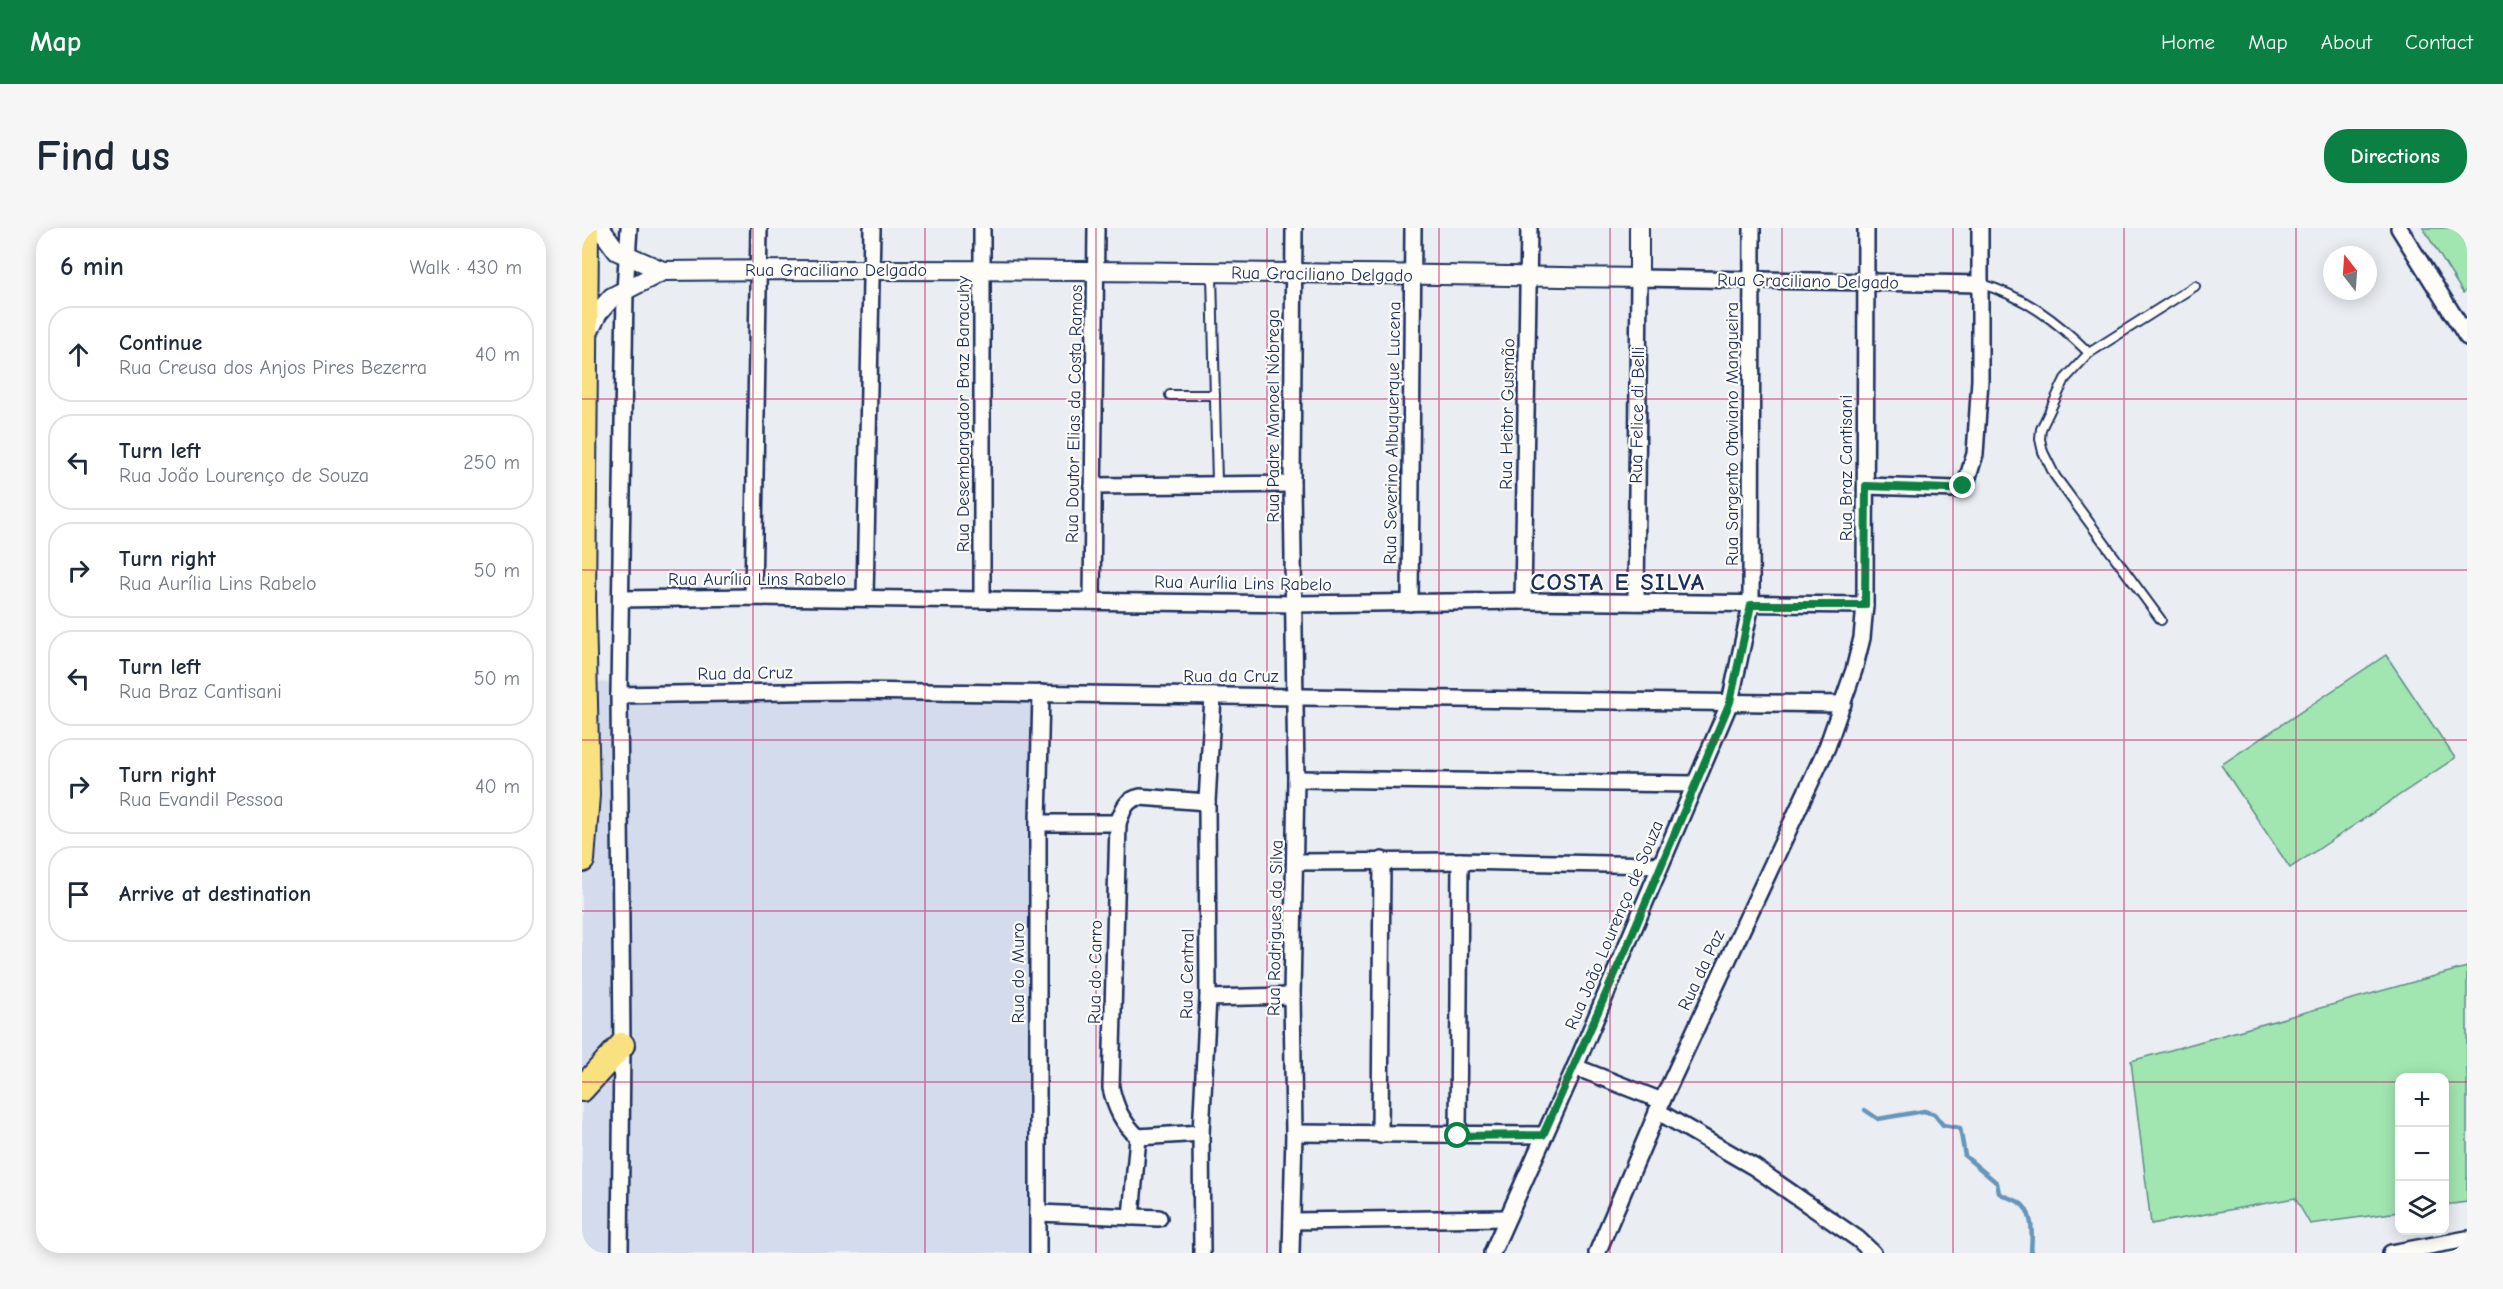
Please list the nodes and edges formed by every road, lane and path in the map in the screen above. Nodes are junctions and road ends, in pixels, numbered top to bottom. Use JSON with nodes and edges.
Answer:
{"nodes":[{"id":1,"x":586,"y":228,"type":"edge"},
{"id":2,"x":600,"y":228,"type":"edge"},
{"id":3,"x":629,"y":228,"type":"edge"},
{"id":4,"x":759,"y":228,"type":"edge"},
{"id":5,"x":872,"y":228,"type":"edge"},
{"id":6,"x":982,"y":228,"type":"edge"},
{"id":7,"x":1096,"y":228,"type":"edge"},
{"id":8,"x":1294,"y":228,"type":"edge"},
{"id":9,"x":1413,"y":228,"type":"edge"},
{"id":10,"x":1529,"y":228,"type":"edge"},
{"id":11,"x":1639,"y":228,"type":"edge"},
{"id":12,"x":1752,"y":228,"type":"edge"},
{"id":13,"x":1866,"y":228,"type":"edge"},
{"id":14,"x":1980,"y":228,"type":"edge"},
{"id":15,"x":2399,"y":228,"type":"edge"},
{"id":16,"x":627,"y":257,"type":"junction"},
{"id":17,"x":760,"y":270,"type":"junction"},
{"id":18,"x":982,"y":270,"type":"junction"},
{"id":19,"x":663,"y":271,"type":"junction"},
{"id":20,"x":872,"y":271,"type":"junction"},
{"id":21,"x":1095,"y":271,"type":"junction"},
{"id":22,"x":1293,"y":272,"type":"junction"},
{"id":23,"x":1212,"y":274,"type":"junction"},
{"id":24,"x":1413,"y":275,"type":"junction"},
{"id":25,"x":1529,"y":277,"type":"junction"},
{"id":26,"x":1639,"y":278,"type":"junction"},
{"id":27,"x":1752,"y":280,"type":"junction"},
{"id":28,"x":1866,"y":283,"type":"junction"},
{"id":29,"x":1981,"y":284,"type":"junction"},
{"id":30,"x":2195,"y":286,"type":"dead end"},
{"id":31,"x":625,"y":291,"type":"junction"},
{"id":32,"x":585,"y":338,"type":"junction"},
{"id":33,"x":2467,"y":338,"type":"edge"},
{"id":34,"x":2089,"y":353,"type":"junction"},
{"id":35,"x":1215,"y":394,"type":"junction"},
{"id":36,"x":1170,"y":395,"type":"dead end"},
{"id":37,"x":1216,"y":483,"type":"junction"},
{"id":38,"x":1292,"y":484,"type":"junction"},
{"id":39,"x":1093,"y":486,"type":"junction"},
{"id":40,"x":1866,"y":486,"type":"junction"},
{"id":41,"x":753,"y":597,"type":"junction"},
{"id":42,"x":866,"y":598,"type":"junction"},
{"id":43,"x":621,"y":599,"type":"junction"},
{"id":44,"x":982,"y":599,"type":"junction"},
{"id":45,"x":1092,"y":600,"type":"junction"},
{"id":46,"x":1522,"y":601,"type":"junction"},
{"id":47,"x":1636,"y":602,"type":"junction"},
{"id":48,"x":1410,"y":603,"type":"junction"},
{"id":49,"x":1294,"y":604,"type":"junction"},
{"id":50,"x":1751,"y":605,"type":"junction"},
{"id":51,"x":1865,"y":605,"type":"junction"},
{"id":52,"x":2161,"y":620,"type":"dead end"},
{"id":53,"x":1041,"y":693,"type":"junction"},
{"id":54,"x":620,"y":695,"type":"junction"},
{"id":55,"x":1213,"y":696,"type":"junction"},
{"id":56,"x":1295,"y":696,"type":"junction"},
{"id":57,"x":1730,"y":702,"type":"junction"},
{"id":58,"x":1843,"y":704,"type":"junction"},
{"id":59,"x":1296,"y":779,"type":"junction"},
{"id":60,"x":1694,"y":784,"type":"junction"},
{"id":61,"x":584,"y":799,"type":"edge"},
{"id":62,"x":1207,"y":802,"type":"junction"},
{"id":63,"x":1038,"y":823,"type":"junction"},
{"id":64,"x":1118,"y":823,"type":"junction"},
{"id":65,"x":582,"y":860,"type":"edge"},
{"id":66,"x":1382,"y":860,"type":"junction"},
{"id":67,"x":1460,"y":861,"type":"junction"},
{"id":68,"x":1296,"y":862,"type":"junction"},
{"id":69,"x":1660,"y":865,"type":"junction"},
{"id":70,"x":1292,"y":996,"type":"junction"},
{"id":71,"x":1208,"y":998,"type":"junction"},
{"id":72,"x":622,"y":1045,"type":"junction"},
{"id":73,"x":1575,"y":1067,"type":"junction"},
{"id":74,"x":582,"y":1089,"type":"edge"},
{"id":75,"x":1660,"y":1106,"type":"junction"},
{"id":76,"x":1201,"y":1133,"type":"junction"},
{"id":77,"x":1294,"y":1133,"type":"junction"},
{"id":78,"x":1380,"y":1135,"type":"junction"},
{"id":79,"x":1543,"y":1135,"type":"junction"},
{"id":80,"x":1458,"y":1136,"type":"junction"},
{"id":81,"x":1138,"y":1137,"type":"junction"},
{"id":82,"x":1038,"y":1214,"type":"junction"},
{"id":83,"x":1131,"y":1217,"type":"junction"},
{"id":84,"x":1159,"y":1218,"type":"dead end"},
{"id":85,"x":1506,"y":1218,"type":"junction"},
{"id":86,"x":1292,"y":1221,"type":"junction"},
{"id":87,"x":2467,"y":1239,"type":"edge"},
{"id":88,"x":1855,"y":1246,"type":"edge"},
{"id":89,"x":620,"y":1253,"type":"edge"},
{"id":90,"x":1038,"y":1253,"type":"edge"},
{"id":91,"x":1202,"y":1253,"type":"edge"},
{"id":92,"x":1291,"y":1253,"type":"edge"},
{"id":93,"x":1492,"y":1253,"type":"edge"},
{"id":94,"x":1597,"y":1253,"type":"edge"},
{"id":95,"x":1873,"y":1253,"type":"edge"},
{"id":96,"x":2391,"y":1253,"type":"edge"}],
"edges":[{"from":1,"to":32,"type":"highway"},
{"from":2,"to":16,"type":"street","name":"Rua Graciliano Delgado"},
{"from":3,"to":16,"type":"street"},
{"from":4,"to":17,"type":"street"},
{"from":5,"to":20,"type":"street"},
{"from":6,"to":18,"type":"street","name":"Rua Desembargador Braz Baracuhy"},
{"from":7,"to":21,"type":"street","name":"Rua Doutor Elias da Costa Ramos"},
{"from":8,"to":22,"type":"street","name":"Rua Padre Manoel Nóbrega"},
{"from":9,"to":24,"type":"street","name":"Rua Severino Albuquerque Lucena"},
{"from":10,"to":25,"type":"street","name":"Rua Heitor Gusmão"},
{"from":11,"to":26,"type":"street","name":"Rua Felice di Belli"},
{"from":12,"to":27,"type":"street","name":"Rua Sargento Otaviano Mangueira"},
{"from":13,"to":28,"type":"street","name":"Rua Braz Cantisani"},
{"from":14,"to":29,"type":"street"},
{"from":15,"to":33,"type":"street"},
{"from":16,"to":19,"type":"street","name":"Rua Graciliano Delgado"},
{"from":16,"to":31,"type":"street"},
{"from":17,"to":19,"type":"street","name":"Rua Graciliano Delgado"},
{"from":17,"to":20,"type":"street","name":"Rua Graciliano Delgado"},
{"from":17,"to":41,"type":"street"},
{"from":18,"to":20,"type":"street","name":"Rua Graciliano Delgado"},
{"from":18,"to":21,"type":"street","name":"Rua Graciliano Delgado"},
{"from":18,"to":44,"type":"street","name":"Rua Desembargador Braz Baracuhy"},
{"from":19,"to":31,"type":"street","name":"Rua Graciliano Delgado"},
{"from":20,"to":42,"type":"street"},
{"from":21,"to":23,"type":"street","name":"Rua Graciliano Delgado"},
{"from":21,"to":39,"type":"street","name":"Rua Doutor Elias da Costa Ramos"},
{"from":22,"to":23,"type":"street","name":"Rua Graciliano Delgado"},
{"from":22,"to":24,"type":"street","name":"Rua Graciliano Delgado"},
{"from":22,"to":38,"type":"street","name":"Rua Padre Manoel Nóbrega"},
{"from":23,"to":35,"type":"lane"},
{"from":24,"to":25,"type":"street","name":"Rua Graciliano Delgado"},
{"from":24,"to":48,"type":"street","name":"Rua Severino Albuquerque Lucena"},
{"from":25,"to":26,"type":"street","name":"Rua Graciliano Delgado"},
{"from":25,"to":46,"type":"street","name":"Rua Heitor Gusmão"},
{"from":26,"to":27,"type":"street","name":"Rua Graciliano Delgado"},
{"from":26,"to":47,"type":"street","name":"Rua Felice di Belli"},
{"from":27,"to":28,"type":"street","name":"Rua Graciliano Delgado"},
{"from":27,"to":50,"type":"street","name":"Rua Sargento Otaviano Mangueira"},
{"from":28,"to":29,"type":"street","name":"Rua Graciliano Delgado"},
{"from":28,"to":40,"type":"street","name":"Rua Braz Cantisani"},
{"from":29,"to":34,"type":"lane"},
{"from":29,"to":40,"type":"street"},
{"from":30,"to":34,"type":"lane"},
{"from":31,"to":32,"type":"street","name":"Rua Graciliano Delgado"},
{"from":31,"to":43,"type":"street"},
{"from":32,"to":61,"type":"highway"},
{"from":34,"to":52,"type":"lane"},
{"from":35,"to":36,"type":"lane"},
{"from":35,"to":37,"type":"lane"},
{"from":37,"to":38,"type":"street"},
{"from":37,"to":39,"type":"street"},
{"from":38,"to":49,"type":"street","name":"Rua Padre Manoel Nóbrega"},
{"from":39,"to":45,"type":"street","name":"Rua Doutor Elias da Costa Ramos"},
{"from":40,"to":51,"type":"street","name":"Rua Braz Cantisani"},
{"from":41,"to":42,"type":"street","name":"Rua Aurília Lins Rabelo"},
{"from":41,"to":43,"type":"street","name":"Rua Aurília Lins Rabelo"},
{"from":42,"to":44,"type":"street","name":"Rua Aurília Lins Rabelo"},
{"from":43,"to":54,"type":"street"},
{"from":44,"to":45,"type":"street","name":"Rua Aurília Lins Rabelo"},
{"from":45,"to":49,"type":"street","name":"Rua Aurília Lins Rabelo"},
{"from":46,"to":47,"type":"street","name":"Rua Aurília Lins Rabelo"},
{"from":46,"to":48,"type":"street","name":"Rua Aurília Lins Rabelo"},
{"from":47,"to":50,"type":"street","name":"Rua Aurília Lins Rabelo"},
{"from":48,"to":49,"type":"street","name":"Rua Aurília Lins Rabelo"},
{"from":49,"to":56,"type":"street","name":"Rua Rodrigues da Silva"},
{"from":50,"to":51,"type":"street","name":"Rua Aurília Lins Rabelo"},
{"from":50,"to":57,"type":"street","name":"Rua João Lourenço de Souza"},
{"from":51,"to":58,"type":"street","name":"Rua Braz Cantisani"},
{"from":53,"to":54,"type":"street","name":"Rua da Cruz"},
{"from":53,"to":55,"type":"street","name":"Rua da Cruz"},
{"from":53,"to":63,"type":"street","name":"Rua do Muro"},
{"from":54,"to":72,"type":"street"},
{"from":55,"to":56,"type":"street","name":"Rua da Cruz"},
{"from":55,"to":62,"type":"street","name":"Rua Central"},
{"from":56,"to":57,"type":"street","name":"Rua da Cruz"},
{"from":56,"to":59,"type":"street","name":"Rua Rodrigues da Silva"},
{"from":57,"to":58,"type":"street","name":"Rua da Cruz"},
{"from":57,"to":60,"type":"street","name":"Rua João Lourenço de Souza"},
{"from":58,"to":75,"type":"street","name":"Rua da Paz"},
{"from":59,"to":60,"type":"street"},
{"from":59,"to":68,"type":"street","name":"Rua Rodrigues da Silva"},
{"from":60,"to":69,"type":"street","name":"Rua João Lourenço de Souza"},
{"from":61,"to":65,"type":"highway"},
{"from":62,"to":64,"type":"street"},
{"from":62,"to":71,"type":"street","name":"Rua Central"},
{"from":63,"to":64,"type":"street"},
{"from":63,"to":82,"type":"street","name":"Rua do Muro"},
{"from":64,"to":81,"type":"street","name":"Rua do Carro"},
{"from":66,"to":67,"type":"street"},
{"from":66,"to":68,"type":"street"},
{"from":66,"to":78,"type":"street"},
{"from":67,"to":69,"type":"street"},
{"from":67,"to":80,"type":"street"},
{"from":68,"to":70,"type":"street","name":"Rua Rodrigues da Silva"},
{"from":69,"to":73,"type":"street","name":"Rua João Lourenço de Souza"},
{"from":70,"to":71,"type":"street"},
{"from":70,"to":77,"type":"street","name":"Rua Rodrigues da Silva"},
{"from":71,"to":76,"type":"street","name":"Rua Central"},
{"from":72,"to":74,"type":"highway"},
{"from":72,"to":89,"type":"street"},
{"from":73,"to":75,"type":"street"},
{"from":73,"to":79,"type":"street","name":"Rua João Lourenço de Souza"},
{"from":75,"to":88,"type":"street"},
{"from":75,"to":94,"type":"street","name":"Rua da Paz"},
{"from":76,"to":81,"type":"street"},
{"from":76,"to":91,"type":"street","name":"Rua Central"},
{"from":77,"to":78,"type":"street"},
{"from":77,"to":86,"type":"street","name":"Rua Rodrigues da Silva"},
{"from":78,"to":80,"type":"street"},
{"from":79,"to":80,"type":"street"},
{"from":79,"to":85,"type":"street","name":"Rua João Lourenço de Souza"},
{"from":81,"to":83,"type":"street"},
{"from":82,"to":83,"type":"street"},
{"from":82,"to":90,"type":"street","name":"Rua do Muro"},
{"from":83,"to":84,"type":"street"},
{"from":85,"to":86,"type":"street"},
{"from":85,"to":93,"type":"street","name":"Rua João Lourenço de Souza"},
{"from":86,"to":92,"type":"street","name":"Rua Rodrigues da Silva"},
{"from":87,"to":96,"type":"street"},
{"from":88,"to":95,"type":"street"}]}
